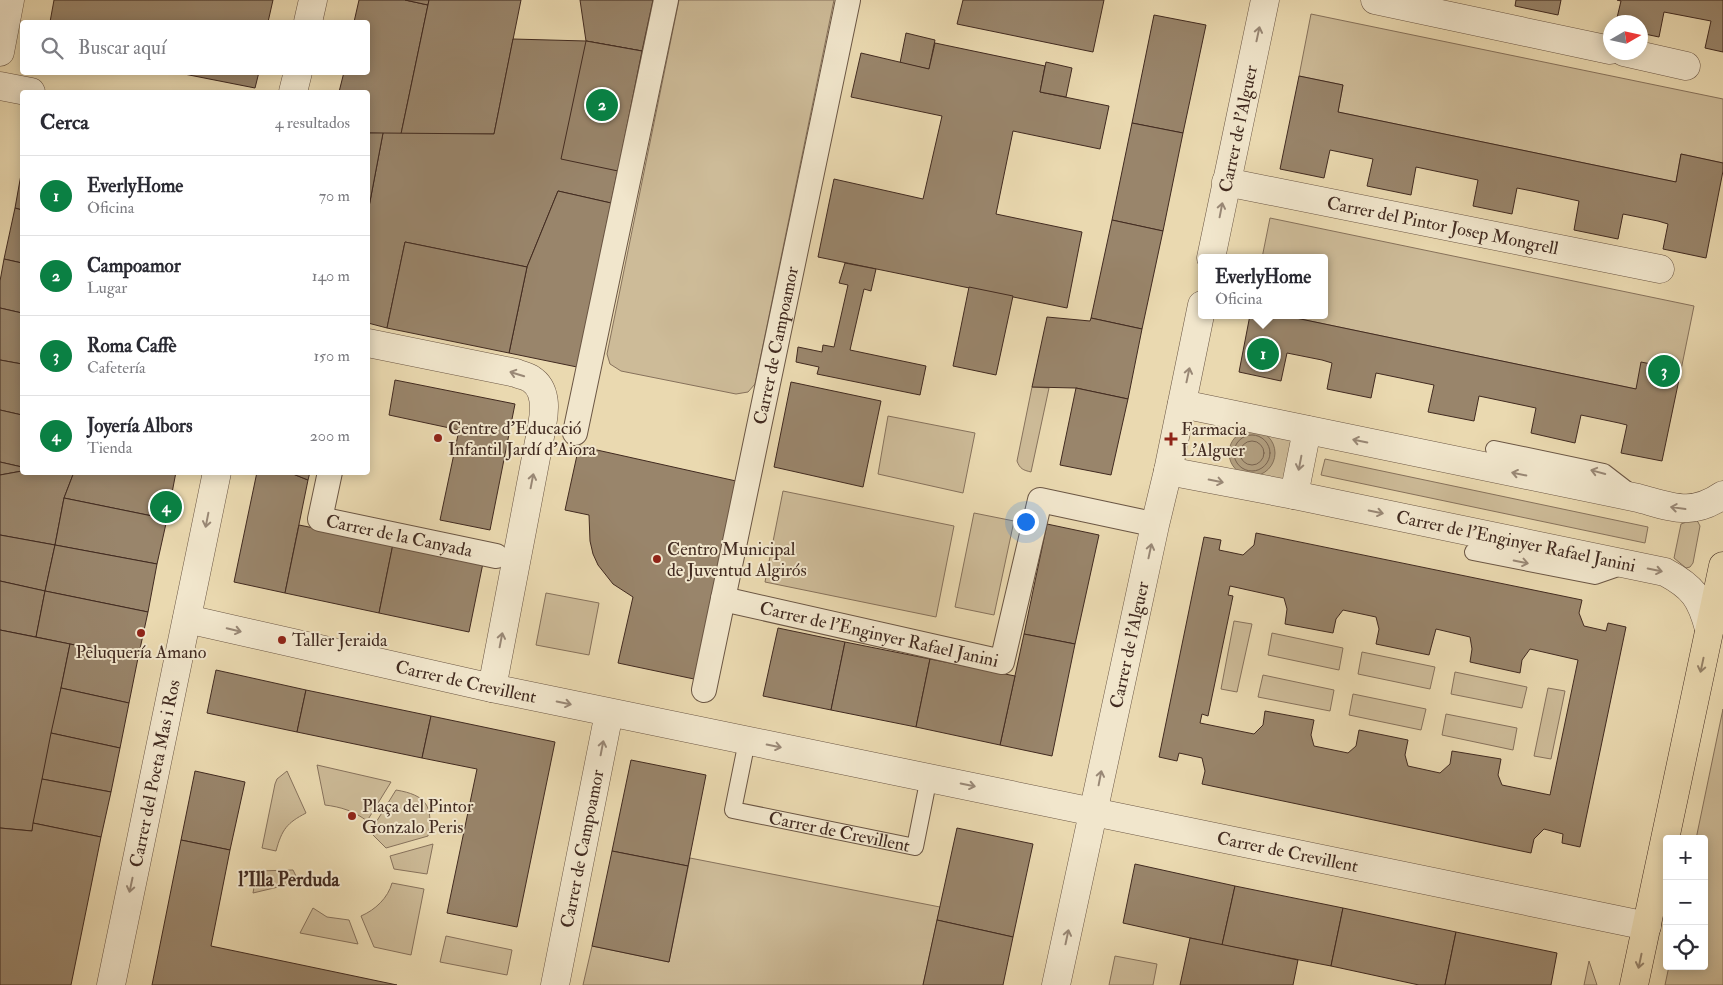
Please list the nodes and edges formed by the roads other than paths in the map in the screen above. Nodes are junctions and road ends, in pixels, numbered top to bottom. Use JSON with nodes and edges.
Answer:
{"nodes":[{"id":1,"x":10,"y":0,"type":"edge"},
{"id":2,"x":313,"y":0,"type":"edge"},
{"id":3,"x":666,"y":0,"type":"edge"},
{"id":4,"x":848,"y":0,"type":"edge"},
{"id":5,"x":1265,"y":0,"type":"edge"},
{"id":6,"x":1375,"y":0,"type":"edge"},
{"id":7,"x":308,"y":20,"type":"edge"},
{"id":8,"x":1603,"y":49,"type":"edge"},
{"id":9,"x":0,"y":52,"type":"edge"},
{"id":10,"x":1648,"y":57,"type":"edge"},
{"id":11,"x":1686,"y":66,"type":"dead end"},
{"id":12,"x":297,"y":75,"type":"edge"},
{"id":13,"x":0,"y":86,"type":"edge"},
{"id":14,"x":21,"y":90,"type":"edge"},
{"id":15,"x":294,"y":90,"type":"edge"},
{"id":16,"x":1226,"y":182,"type":"junction"},
{"id":17,"x":1212,"y":254,"type":"edge"},
{"id":18,"x":1660,"y":269,"type":"dead end"},
{"id":19,"x":1199,"y":319,"type":"edge"},
{"id":20,"x":370,"y":343,"type":"edge"},
{"id":21,"x":1182,"y":404,"type":"junction"},
{"id":22,"x":1307,"y":430,"type":"junction"},
{"id":23,"x":575,"y":433,"type":"dead end"},
{"id":24,"x":1494,"y":449,"type":"dead end"},
{"id":25,"x":1168,"y":471,"type":"junction"},
{"id":26,"x":216,"y":475,"type":"edge"},
{"id":27,"x":329,"y":475,"type":"edge"},
{"id":28,"x":1294,"y":495,"type":"junction"},
{"id":29,"x":1723,"y":495,"type":"edge"},
{"id":30,"x":1638,"y":498,"type":"junction"},
{"id":31,"x":1143,"y":522,"type":"dead end"},
{"id":32,"x":1473,"y":552,"type":"dead end"},
{"id":33,"x":496,"y":556,"type":"dead end"},
{"id":34,"x":1627,"y":565,"type":"junction"},
{"id":35,"x":1723,"y":566,"type":"edge"},
{"id":36,"x":723,"y":599,"type":"junction"},
{"id":37,"x":187,"y":620,"type":"junction"},
{"id":38,"x":1709,"y":629,"type":"junction"},
{"id":39,"x":492,"y":688,"type":"junction"},
{"id":40,"x":704,"y":690,"type":"dead end"},
{"id":41,"x":610,"y":712,"type":"junction"},
{"id":42,"x":747,"y":741,"type":"junction"},
{"id":43,"x":929,"y":778,"type":"junction"},
{"id":44,"x":1094,"y":812,"type":"junction"},
{"id":45,"x":1647,"y":926,"type":"junction"},
{"id":46,"x":111,"y":985,"type":"edge"},
{"id":47,"x":555,"y":985,"type":"edge"},
{"id":48,"x":1056,"y":985,"type":"edge"},
{"id":49,"x":1634,"y":985,"type":"edge"}],
"edges":[{"from":1,"to":9,"type":"street"},
{"from":2,"to":7,"type":"street"},
{"from":3,"to":23,"type":"street"},
{"from":4,"to":36,"type":"street","name":"Carrer de Campoamor"},
{"from":16,"to":5,"type":"street","name":"Carrer de l'Alguer","one_way":true},
{"from":6,"to":8,"type":"street"},
{"from":10,"to":11,"type":"street"},
{"from":12,"to":15,"type":"street"},
{"from":13,"to":14,"type":"street"},
{"from":17,"to":16,"type":"street","name":"Carrer de l'Alguer","one_way":true},
{"from":16,"to":18,"type":"street","name":"Carrer del Pintor Josep Mongrell"},
{"from":21,"to":19,"type":"street","name":"Carrer de l'Alguer","one_way":true},
{"from":39,"to":20,"type":"street","one_way":true},
{"from":21,"to":22,"type":"street"},
{"from":21,"to":25,"type":"street","name":"Carrer de l'Alguer"},
{"from":22,"to":28,"type":"street","one_way":true},
{"from":30,"to":22,"type":"street","one_way":true},
{"from":30,"to":24,"type":"lane","one_way":true},
{"from":25,"to":28,"type":"street","name":"Carrer de l'Enginyer Rafael Janini","one_way":true},
{"from":44,"to":25,"type":"street","name":"Carrer de l'Alguer","one_way":true},
{"from":26,"to":37,"type":"street","name":"Carrer del Poeta Mas i Ros","one_way":true},
{"from":27,"to":33,"type":"street","name":"Carrer de la Canyada"},
{"from":28,"to":34,"type":"street","name":"Carrer de l'Enginyer Rafael Janini","one_way":true},
{"from":29,"to":30,"type":"street","one_way":true},
{"from":31,"to":36,"type":"street","name":"Carrer de l'Enginyer Rafael Janini"},
{"from":32,"to":34,"type":"lane","one_way":true},
{"from":34,"to":38,"type":"street","name":"Carrer de l'Enginyer Rafael Janini","one_way":true},
{"from":35,"to":38,"type":"main road"},
{"from":36,"to":40,"type":"street","name":"Carrer de Campoamor"},
{"from":37,"to":39,"type":"street","name":"Carrer de Crevillent","one_way":true},
{"from":37,"to":46,"type":"street","name":"Carrer del Poeta Mas i Ros","one_way":true},
{"from":38,"to":45,"type":"main road","one_way":true},
{"from":39,"to":41,"type":"street","name":"Carrer de Crevillent","one_way":true},
{"from":41,"to":42,"type":"street","name":"Carrer de Crevillent"},
{"from":47,"to":41,"type":"street","name":"Carrer de Campoamor","one_way":true},
{"from":42,"to":43,"type":"street","name":"Carrer de Crevillent","one_way":true},
{"from":42,"to":43,"type":"lane","name":"Carrer de Crevillent"},
{"from":43,"to":44,"type":"street","name":"Carrer de Crevillent","one_way":true},
{"from":44,"to":45,"type":"street","name":"Carrer de Crevillent"},
{"from":48,"to":44,"type":"street","name":"Carrer de l'Alguer","one_way":true},
{"from":45,"to":49,"type":"main road","one_way":true}]}
